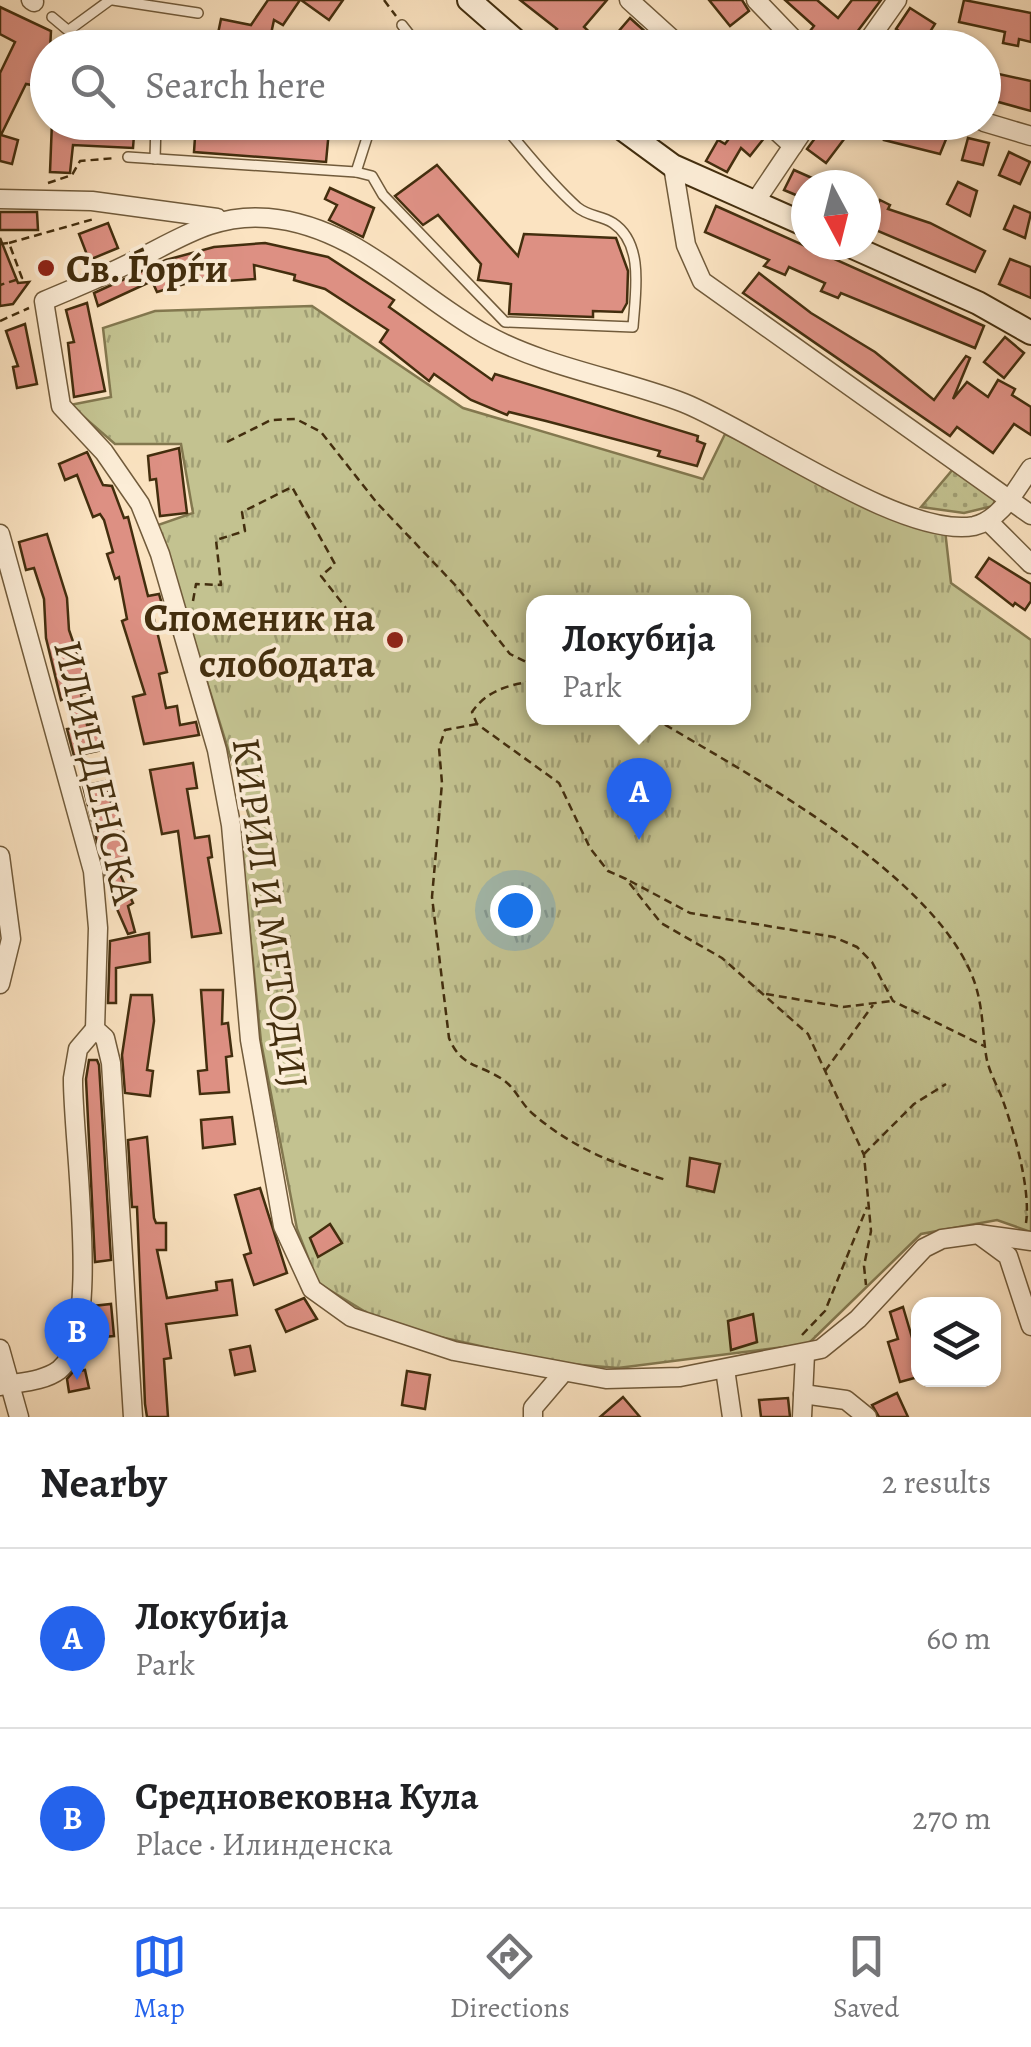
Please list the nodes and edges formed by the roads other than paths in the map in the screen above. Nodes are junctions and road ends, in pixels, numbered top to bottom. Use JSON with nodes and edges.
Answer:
{"nodes":[{"id":1,"x":112,"y":0,"type":"edge"},
{"id":2,"x":469,"y":0,"type":"edge"},
{"id":3,"x":629,"y":0,"type":"edge"},
{"id":4,"x":756,"y":0,"type":"edge"},
{"id":5,"x":897,"y":0,"type":"edge"},
{"id":6,"x":198,"y":13,"type":"dead end"},
{"id":7,"x":52,"y":16,"type":"dead end"},
{"id":8,"x":402,"y":25,"type":"road end"},
{"id":9,"x":69,"y":30,"type":"joint"},
{"id":10,"x":406,"y":30,"type":"edge"},
{"id":11,"x":503,"y":30,"type":"edge"},
{"id":12,"x":662,"y":30,"type":"edge"},
{"id":13,"x":785,"y":30,"type":"edge"},
{"id":14,"x":876,"y":30,"type":"edge"},
{"id":15,"x":1001,"y":127,"type":"edge"},
{"id":16,"x":1031,"y":136,"type":"edge"},
{"id":17,"x":156,"y":140,"type":"edge"},
{"id":18,"x":366,"y":140,"type":"edge"},
{"id":19,"x":518,"y":140,"type":"edge"},
{"id":20,"x":638,"y":140,"type":"edge"},
{"id":21,"x":786,"y":140,"type":"edge"},
{"id":22,"x":796,"y":140,"type":"edge"},
{"id":23,"x":792,"y":146,"type":"junction"},
{"id":24,"x":128,"y":157,"type":"road end"},
{"id":25,"x":155,"y":159,"type":"junction"},
{"id":26,"x":673,"y":166,"type":"junction"},
{"id":27,"x":356,"y":172,"type":"junction"},
{"id":28,"x":0,"y":199,"type":"edge"},
{"id":29,"x":755,"y":202,"type":"junction"},
{"id":30,"x":223,"y":218,"type":"junction"},
{"id":31,"x":791,"y":219,"type":"edge"},
{"id":32,"x":881,"y":260,"type":"edge"},
{"id":33,"x":1031,"y":333,"type":"edge"},
{"id":34,"x":1031,"y":468,"type":"edge"},
{"id":35,"x":1010,"y":498,"type":"junction"},
{"id":36,"x":1031,"y":515,"type":"edge"},
{"id":37,"x":988,"y":521,"type":"junction"},
{"id":38,"x":0,"y":534,"type":"edge"},
{"id":39,"x":1031,"y":564,"type":"edge"},
{"id":40,"x":0,"y":856,"type":"edge"},
{"id":41,"x":0,"y":984,"type":"edge"},
{"id":42,"x":95,"y":1030,"type":"junction"},
{"id":43,"x":978,"y":1234,"type":"junction"},
{"id":44,"x":1024,"y":1239,"type":"edge"},
{"id":45,"x":1031,"y":1326,"type":"edge"},
{"id":46,"x":0,"y":1349,"type":"edge"},
{"id":47,"x":802,"y":1355,"type":"junction"},
{"id":48,"x":724,"y":1369,"type":"junction"},
{"id":49,"x":562,"y":1374,"type":"junction"},
{"id":50,"x":6,"y":1385,"type":"edge"},
{"id":51,"x":804,"y":1394,"type":"junction"},
{"id":52,"x":529,"y":1414,"type":"edge"},
{"id":53,"x":19,"y":1417,"type":"edge"},
{"id":54,"x":132,"y":1417,"type":"edge"},
{"id":55,"x":732,"y":1417,"type":"edge"},
{"id":56,"x":802,"y":1417,"type":"edge"},
{"id":57,"x":866,"y":1417,"type":"edge"}],
"edges":[{"from":1,"to":6,"type":"lane"},
{"from":1,"to":9,"type":"lane"},
{"from":2,"to":11,"type":"main road"},
{"from":3,"to":12,"type":"street"},
{"from":4,"to":13,"type":"street"},
{"from":5,"to":14,"type":"street"},
{"from":7,"to":9,"type":"lane"},
{"from":8,"to":10,"type":"lane"},
{"from":15,"to":16,"type":"street"},
{"from":17,"to":25,"type":"lane"},
{"from":18,"to":27,"type":"lane"},
{"from":19,"to":27,"type":"lane"},
{"from":20,"to":26,"type":"main road"},
{"from":21,"to":23,"type":"street"},
{"from":22,"to":23,"type":"street"},
{"from":23,"to":29,"type":"street"},
{"from":24,"to":25,"type":"lane"},
{"from":25,"to":27,"type":"lane"},
{"from":26,"to":29,"type":"main road"},
{"from":26,"to":35,"type":"street"},
{"from":28,"to":30,"type":"street"},
{"from":29,"to":31,"type":"main road"},
{"from":30,"to":37,"type":"street"},
{"from":30,"to":49,"type":"street","name":"КИРИЛ И МЕТОДИЈ"},
{"from":32,"to":33,"type":"main road"},
{"from":34,"to":35,"type":"street"},
{"from":35,"to":36,"type":"street"},
{"from":35,"to":37,"type":"street"},
{"from":37,"to":39,"type":"street"},
{"from":38,"to":42,"type":"street","name":"ИЛИНДЕНСКА"},
{"from":40,"to":41,"type":"street"},
{"from":42,"to":50,"type":"street","name":"ИЛИНДЕНСКА"},
{"from":42,"to":54,"type":"street","name":"ИЛИНДЕНСКА"},
{"from":43,"to":44,"type":"street","name":"КИРИЛ И МЕТОДИЈ"},
{"from":43,"to":45,"type":"street"},
{"from":43,"to":47,"type":"street","name":"КИРИЛ И МЕТОДИЈ"},
{"from":46,"to":50,"type":"street"},
{"from":47,"to":48,"type":"street","name":"КИРИЛ И МЕТОДИЈ"},
{"from":47,"to":51,"type":"street"},
{"from":48,"to":49,"type":"street","name":"КИРИЛ И МЕТОДИЈ"},
{"from":48,"to":55,"type":"street"},
{"from":49,"to":52,"type":"street"},
{"from":50,"to":53,"type":"street"},
{"from":51,"to":56,"type":"street"},
{"from":51,"to":57,"type":"street"}]}
